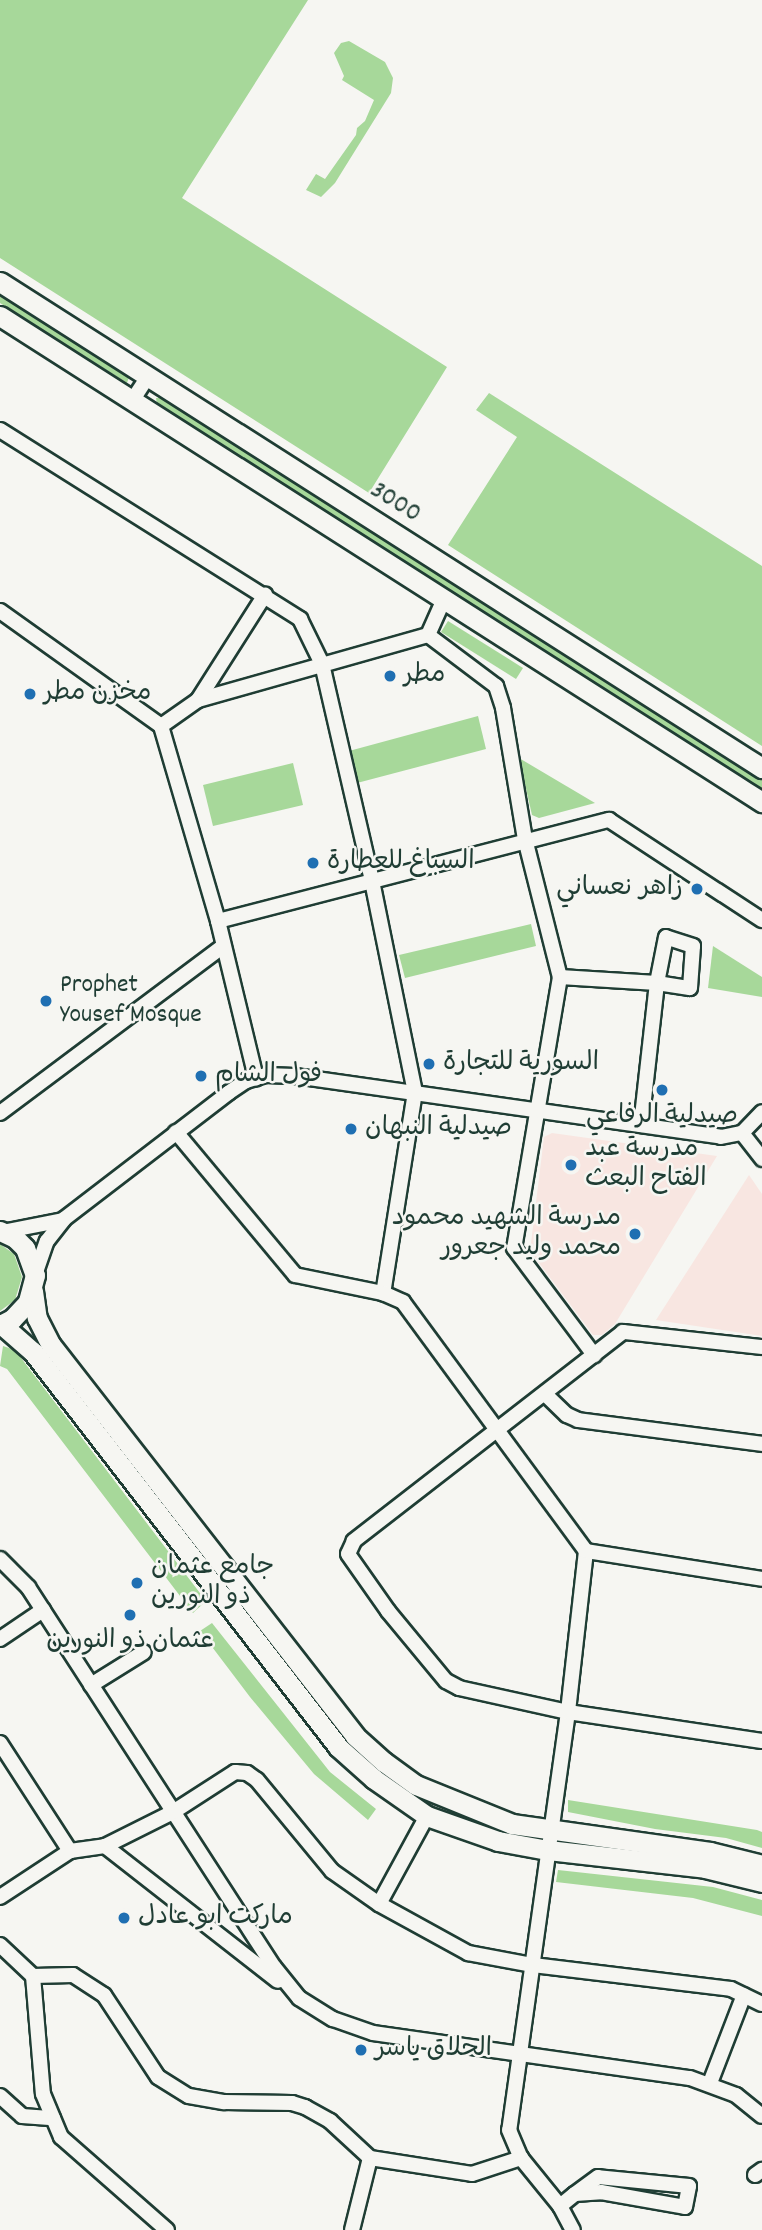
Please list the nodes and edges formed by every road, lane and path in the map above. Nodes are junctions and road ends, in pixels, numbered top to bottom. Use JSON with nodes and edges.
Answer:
{"nodes":[{"id":1,"x":0,"y":282,"type":"edge"},
{"id":2,"x":0,"y":316,"type":"edge"},
{"id":3,"x":148,"y":376,"type":"junction"},
{"id":4,"x":132,"y":401,"type":"junction"},
{"id":5,"x":0,"y":430,"type":"edge"},
{"id":6,"x":265,"y":596,"type":"junction"},
{"id":7,"x":444,"y":600,"type":"junction"},
{"id":8,"x":0,"y":611,"type":"edge"},
{"id":9,"x":428,"y":635,"type":"junction"},
{"id":10,"x":322,"y":664,"type":"junction"},
{"id":11,"x":198,"y":700,"type":"junction"},
{"id":12,"x":162,"y":726,"type":"junction"},
{"id":13,"x":762,"y":768,"type":"edge"},
{"id":14,"x":762,"y":802,"type":"edge"},
{"id":15,"x":525,"y":839,"type":"junction"},
{"id":16,"x":372,"y":881,"type":"junction"},
{"id":17,"x":762,"y":920,"type":"edge"},
{"id":18,"x":218,"y":921,"type":"junction"},
{"id":19,"x":222,"y":947,"type":"junction"},
{"id":20,"x":560,"y":977,"type":"junction"},
{"id":21,"x":256,"y":1078,"type":"junction"},
{"id":22,"x":415,"y":1092,"type":"junction"},
{"id":23,"x":539,"y":1110,"type":"junction"},
{"id":24,"x":762,"y":1112,"type":"edge"},
{"id":25,"x":0,"y":1113,"type":"edge"},
{"id":26,"x":641,"y":1125,"type":"junction"},
{"id":27,"x":176,"y":1132,"type":"junction"},
{"id":28,"x":742,"y":1133,"type":"junction"},
{"id":29,"x":762,"y":1159,"type":"edge"},
{"id":30,"x":64,"y":1219,"type":"junction"},
{"id":31,"x":1,"y":1231,"type":"edge"},
{"id":32,"x":34,"y":1283,"type":"junction"},
{"id":33,"x":383,"y":1293,"type":"junction"},
{"id":34,"x":1,"y":1324,"type":"edge"},
{"id":35,"x":762,"y":1347,"type":"edge"},
{"id":36,"x":594,"y":1355,"type":"junction"},
{"id":37,"x":545,"y":1394,"type":"junction"},
{"id":38,"x":497,"y":1433,"type":"junction"},
{"id":39,"x":762,"y":1444,"type":"edge"},
{"id":40,"x":586,"y":1551,"type":"junction"},
{"id":41,"x":0,"y":1559,"type":"edge"},
{"id":42,"x":762,"y":1579,"type":"edge"},
{"id":43,"x":43,"y":1610,"type":"junction"},
{"id":44,"x":0,"y":1639,"type":"edge"},
{"id":45,"x":144,"y":1652,"type":"dead end"},
{"id":46,"x":280,"y":1655,"type":"junction"},
{"id":47,"x":91,"y":1685,"type":"junction"},
{"id":48,"x":568,"y":1713,"type":"junction"},
{"id":49,"x":762,"y":1741,"type":"edge"},
{"id":50,"x":0,"y":1744,"type":"edge"},
{"id":51,"x":173,"y":1812,"type":"junction"},
{"id":52,"x":427,"y":1816,"type":"junction"},
{"id":53,"x":550,"y":1841,"type":"junction"},
{"id":54,"x":105,"y":1846,"type":"junction"},
{"id":55,"x":70,"y":1851,"type":"junction"},
{"id":56,"x":762,"y":1865,"type":"edge"},
{"id":57,"x":762,"y":1882,"type":"edge"},
{"id":58,"x":0,"y":1898,"type":"edge"},
{"id":59,"x":379,"y":1904,"type":"junction"},
{"id":60,"x":0,"y":1945,"type":"edge"},
{"id":61,"x":533,"y":1965,"type":"junction"},
{"id":62,"x":33,"y":1976,"type":"junction"},
{"id":63,"x":744,"y":1995,"type":"junction"},
{"id":64,"x":299,"y":1998,"type":"junction"},
{"id":65,"x":762,"y":2004,"type":"edge"},
{"id":66,"x":520,"y":2054,"type":"junction"},
{"id":67,"x":710,"y":2083,"type":"junction"},
{"id":68,"x":0,"y":2095,"type":"edge"},
{"id":69,"x":762,"y":2116,"type":"edge"},
{"id":70,"x":53,"y":2118,"type":"junction"},
{"id":71,"x":370,"y":2158,"type":"junction"},
{"id":72,"x":521,"y":2158,"type":"junction"},
{"id":73,"x":575,"y":2194,"type":"junction"},
{"id":74,"x":560,"y":2206,"type":"junction"},
{"id":75,"x":167,"y":2230,"type":"edge"},
{"id":76,"x":352,"y":2230,"type":"edge"},
{"id":77,"x":573,"y":2230,"type":"edge"}],
"edges":[{"from":1,"to":3,"type":"street","name":"3000"},
{"from":2,"to":4,"type":"street","name":"3000"},
{"from":3,"to":4,"type":"street"},
{"from":3,"to":13,"type":"street","name":"3000"},
{"from":4,"to":7,"type":"street","name":"3000"},
{"from":5,"to":6,"type":"street"},
{"from":6,"to":10,"type":"street"},
{"from":6,"to":11,"type":"street"},
{"from":7,"to":9,"type":"street"},
{"from":7,"to":14,"type":"street","name":"3000"},
{"from":8,"to":12,"type":"street"},
{"from":9,"to":10,"type":"street"},
{"from":9,"to":15,"type":"street"},
{"from":10,"to":11,"type":"street"},
{"from":10,"to":16,"type":"street"},
{"from":11,"to":12,"type":"street"},
{"from":12,"to":18,"type":"street"},
{"from":15,"to":16,"type":"street"},
{"from":15,"to":17,"type":"street"},
{"from":15,"to":20,"type":"street"},
{"from":16,"to":18,"type":"street"},
{"from":16,"to":22,"type":"street"},
{"from":18,"to":19,"type":"street"},
{"from":19,"to":21,"type":"street"},
{"from":19,"to":25,"type":"street"},
{"from":20,"to":23,"type":"street"},
{"from":20,"to":26,"type":"street"},
{"from":21,"to":22,"type":"street"},
{"from":21,"to":27,"type":"street"},
{"from":22,"to":23,"type":"street"},
{"from":22,"to":33,"type":"street"},
{"from":23,"to":26,"type":"street"},
{"from":23,"to":36,"type":"street"},
{"from":24,"to":28,"type":"street"},
{"from":26,"to":28,"type":"street"},
{"from":27,"to":30,"type":"street"},
{"from":27,"to":33,"type":"street"},
{"from":28,"to":29,"type":"street"},
{"from":30,"to":31,"type":"street"},
{"from":30,"to":32,"type":"street"},
{"from":31,"to":32,"type":"street"},
{"from":32,"to":34,"type":"street"},
{"from":32,"to":46,"type":"street"},
{"from":33,"to":38,"type":"street"},
{"from":34,"to":46,"type":"street"},
{"from":35,"to":36,"type":"street"},
{"from":36,"to":37,"type":"street"},
{"from":37,"to":38,"type":"street"},
{"from":37,"to":39,"type":"street"},
{"from":38,"to":40,"type":"street"},
{"from":38,"to":48,"type":"street"},
{"from":40,"to":42,"type":"street"},
{"from":40,"to":48,"type":"street"},
{"from":41,"to":43,"type":"street"},
{"from":43,"to":44,"type":"street"},
{"from":43,"to":47,"type":"street"},
{"from":45,"to":47,"type":"street"},
{"from":46,"to":52,"type":"street"},
{"from":46,"to":53,"type":"street"},
{"from":47,"to":51,"type":"street"},
{"from":48,"to":49,"type":"street"},
{"from":48,"to":53,"type":"street"},
{"from":50,"to":55,"type":"street"},
{"from":51,"to":54,"type":"street"},
{"from":51,"to":59,"type":"street"},
{"from":51,"to":64,"type":"street"},
{"from":52,"to":53,"type":"street"},
{"from":52,"to":59,"type":"street"},
{"from":53,"to":56,"type":"street"},
{"from":53,"to":57,"type":"street"},
{"from":53,"to":61,"type":"street"},
{"from":54,"to":55,"type":"street"},
{"from":54,"to":64,"type":"street"},
{"from":55,"to":58,"type":"street"},
{"from":59,"to":61,"type":"street"},
{"from":60,"to":62,"type":"street"},
{"from":61,"to":63,"type":"street"},
{"from":61,"to":66,"type":"street"},
{"from":62,"to":70,"type":"street"},
{"from":62,"to":71,"type":"street"},
{"from":63,"to":65,"type":"street"},
{"from":63,"to":67,"type":"street"},
{"from":64,"to":66,"type":"street"},
{"from":66,"to":67,"type":"street"},
{"from":66,"to":72,"type":"street"},
{"from":67,"to":69,"type":"street"},
{"from":68,"to":70,"type":"street"},
{"from":70,"to":75,"type":"street"},
{"from":71,"to":72,"type":"street"},
{"from":71,"to":76,"type":"street"},
{"from":72,"to":74,"type":"street"},
{"from":73,"to":73,"type":"street"},
{"from":73,"to":74,"type":"street"},
{"from":74,"to":77,"type":"street"}]}
